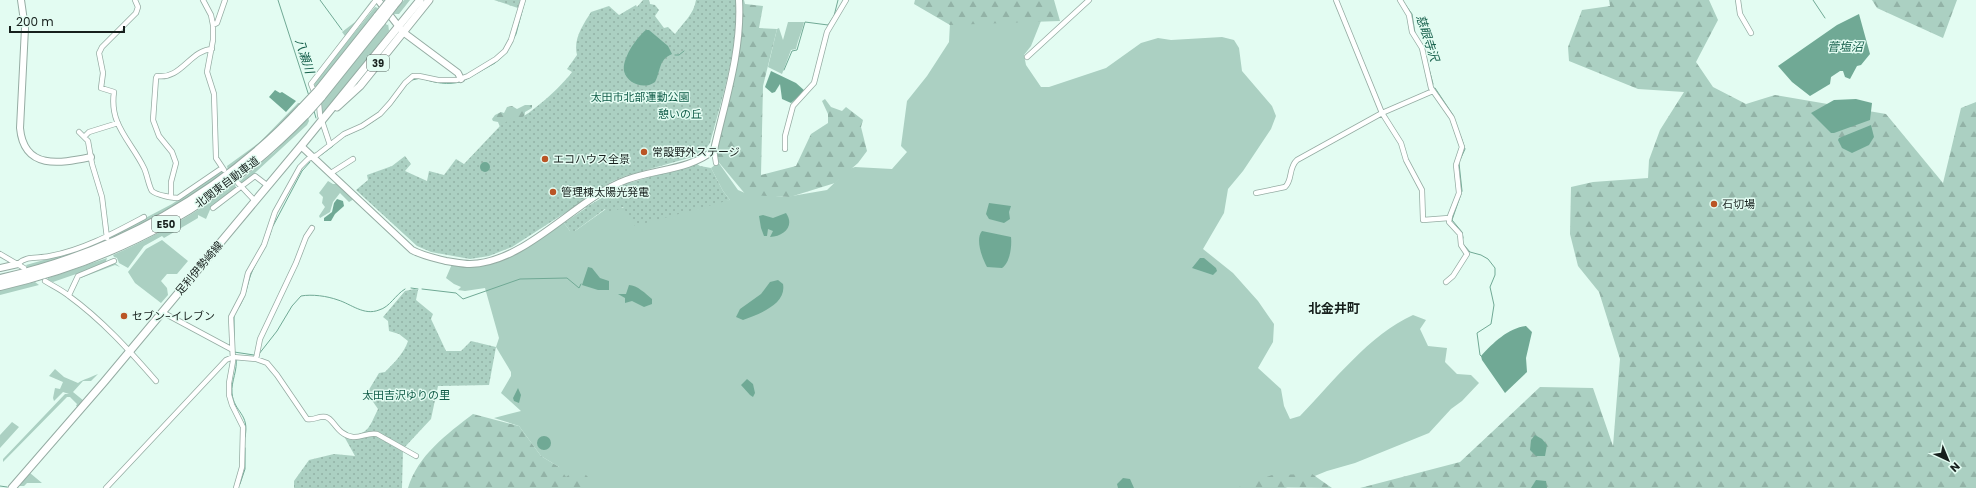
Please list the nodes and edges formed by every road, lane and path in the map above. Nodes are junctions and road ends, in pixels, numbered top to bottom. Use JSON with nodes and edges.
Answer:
{"nodes":[{"id":1,"x":21,"y":0,"type":"edge"},
{"id":2,"x":135,"y":0,"type":"edge"},
{"id":3,"x":203,"y":0,"type":"edge"},
{"id":4,"x":225,"y":0,"type":"edge"},
{"id":5,"x":377,"y":0,"type":"edge"},
{"id":6,"x":420,"y":0,"type":"edge"},
{"id":7,"x":430,"y":0,"type":"edge"},
{"id":8,"x":523,"y":0,"type":"edge"},
{"id":9,"x":739,"y":0,"type":"edge"},
{"id":10,"x":846,"y":0,"type":"edge"},
{"id":11,"x":1089,"y":0,"type":"edge"},
{"id":12,"x":1336,"y":0,"type":"edge"},
{"id":13,"x":1400,"y":0,"type":"edge"},
{"id":14,"x":1738,"y":0,"type":"edge"},
{"id":15,"x":393,"y":2,"type":"edge"},
{"id":16,"x":213,"y":25,"type":"junction"},
{"id":17,"x":401,"y":30,"type":"junction"},
{"id":18,"x":1751,"y":33,"type":"dead end"},
{"id":19,"x":212,"y":49,"type":"junction"},
{"id":20,"x":1027,"y":57,"type":"dead end"},
{"id":21,"x":461,"y":79,"type":"junction"},
{"id":22,"x":1433,"y":91,"type":"junction"},
{"id":23,"x":304,"y":111,"type":"junction"},
{"id":24,"x":1382,"y":113,"type":"junction"},
{"id":25,"x":322,"y":120,"type":"junction"},
{"id":26,"x":118,"y":123,"type":"junction"},
{"id":27,"x":79,"y":132,"type":"dead end"},
{"id":28,"x":85,"y":136,"type":"junction"},
{"id":29,"x":330,"y":145,"type":"junction"},
{"id":30,"x":301,"y":146,"type":"junction"},
{"id":31,"x":785,"y":148,"type":"dead end"},
{"id":32,"x":714,"y":150,"type":"junction"},
{"id":33,"x":312,"y":156,"type":"junction"},
{"id":34,"x":91,"y":157,"type":"junction"},
{"id":35,"x":353,"y":159,"type":"dead end"},
{"id":36,"x":716,"y":163,"type":"dead end"},
{"id":37,"x":331,"y":173,"type":"junction"},
{"id":38,"x":240,"y":185,"type":"junction"},
{"id":39,"x":268,"y":186,"type":"junction"},
{"id":40,"x":1256,"y":193,"type":"dead end"},
{"id":41,"x":171,"y":196,"type":"junction"},
{"id":42,"x":255,"y":201,"type":"junction"},
{"id":43,"x":212,"y":208,"type":"dead end"},
{"id":44,"x":144,"y":217,"type":"dead end"},
{"id":45,"x":1449,"y":218,"type":"junction"},
{"id":46,"x":312,"y":228,"type":"dead end"},
{"id":47,"x":107,"y":238,"type":"junction"},
{"id":48,"x":0,"y":254,"type":"edge"},
{"id":49,"x":112,"y":261,"type":"dead end"},
{"id":50,"x":18,"y":264,"type":"junction"},
{"id":51,"x":0,"y":268,"type":"edge"},
{"id":52,"x":24,"y":268,"type":"dead end"},
{"id":53,"x":0,"y":280,"type":"edge"},
{"id":54,"x":45,"y":281,"type":"dead end"},
{"id":55,"x":1446,"y":282,"type":"dead end"},
{"id":56,"x":0,"y":286,"type":"edge"},
{"id":57,"x":69,"y":295,"type":"junction"},
{"id":58,"x":162,"y":312,"type":"junction"},
{"id":59,"x":232,"y":349,"type":"junction"},
{"id":60,"x":129,"y":350,"type":"junction"},
{"id":61,"x":236,"y":357,"type":"junction"},
{"id":62,"x":256,"y":359,"type":"junction"},
{"id":63,"x":156,"y":381,"type":"dead end"},
{"id":64,"x":416,"y":456,"type":"dead end"},
{"id":65,"x":12,"y":488,"type":"edge"},
{"id":66,"x":106,"y":488,"type":"edge"},
{"id":67,"x":236,"y":488,"type":"edge"}],
"edges":[{"from":1,"to":34,"type":"street"},
{"from":2,"to":26,"type":"street"},
{"from":3,"to":16,"type":"street"},
{"from":4,"to":16,"type":"street"},
{"from":5,"to":17,"type":"street"},
{"from":5,"to":25,"type":"street"},
{"from":6,"to":17,"type":"main road","name":"足利伊勢崎線","number":"39"},
{"from":7,"to":17,"type":"main road","name":"足利伊勢崎線","number":"39"},
{"from":8,"to":21,"type":"street"},
{"from":9,"to":32,"type":"street"},
{"from":10,"to":31,"type":"street"},
{"from":11,"to":20,"type":"street"},
{"from":12,"to":24,"type":"street"},
{"from":13,"to":22,"type":"street"},
{"from":14,"to":18,"type":"street"},
{"from":15,"to":23,"type":"highway","name":"北関東自動車道","number":"E50","bridge":true},
{"from":16,"to":19,"type":"street"},
{"from":17,"to":21,"type":"street"},
{"from":17,"to":25,"type":"main road","name":"足利伊勢崎線","number":"39"},
{"from":19,"to":41,"type":"street"},
{"from":19,"to":41,"type":"street"},
{"from":21,"to":29,"type":"street"},
{"from":22,"to":24,"type":"street"},
{"from":22,"to":45,"type":"street"},
{"from":23,"to":53,"type":"highway","name":"北関東自動車道","number":"E50"},
{"from":23,"to":56,"type":"highway","name":"北関東自動車道","number":"E50"},
{"from":24,"to":40,"type":"street"},
{"from":24,"to":45,"type":"street"},
{"from":25,"to":29,"type":"street"},
{"from":25,"to":30,"type":"main road","name":"足利伊勢崎線","number":"39"},
{"from":26,"to":28,"type":"street"},
{"from":26,"to":41,"type":"street"},
{"from":27,"to":28,"type":"street"},
{"from":28,"to":34,"type":"street"},
{"from":29,"to":33,"type":"street"},
{"from":30,"to":33,"type":"street"},
{"from":30,"to":39,"type":"main road","name":"足利伊勢崎線","number":"39"},
{"from":32,"to":36,"type":"street"},
{"from":32,"to":37,"type":"street"},
{"from":33,"to":37,"type":"street"},
{"from":33,"to":59,"type":"street"},
{"from":34,"to":47,"type":"street"},
{"from":35,"to":37,"type":"street"},
{"from":38,"to":39,"type":"street"},
{"from":38,"to":42,"type":"street"},
{"from":38,"to":43,"type":"street"},
{"from":39,"to":42,"type":"main road","name":"足利伊勢崎線","number":"39"},
{"from":42,"to":58,"type":"main road","name":"足利伊勢崎線","number":"39"},
{"from":44,"to":47,"type":"street"},
{"from":45,"to":55,"type":"street"},
{"from":46,"to":62,"type":"street"},
{"from":47,"to":50,"type":"street"},
{"from":48,"to":50,"type":"street"},
{"from":49,"to":57,"type":"street"},
{"from":50,"to":51,"type":"street"},
{"from":50,"to":52,"type":"street"},
{"from":54,"to":57,"type":"street"},
{"from":57,"to":60,"type":"street"},
{"from":58,"to":59,"type":"street"},
{"from":58,"to":60,"type":"main road","name":"足利伊勢崎線","number":"39"},
{"from":59,"to":61,"type":"street"},
{"from":60,"to":63,"type":"street"},
{"from":60,"to":65,"type":"main road","name":"足利伊勢崎線","number":"39"},
{"from":61,"to":62,"type":"street"},
{"from":61,"to":66,"type":"street"},
{"from":61,"to":67,"type":"street"},
{"from":62,"to":64,"type":"street"}]}
